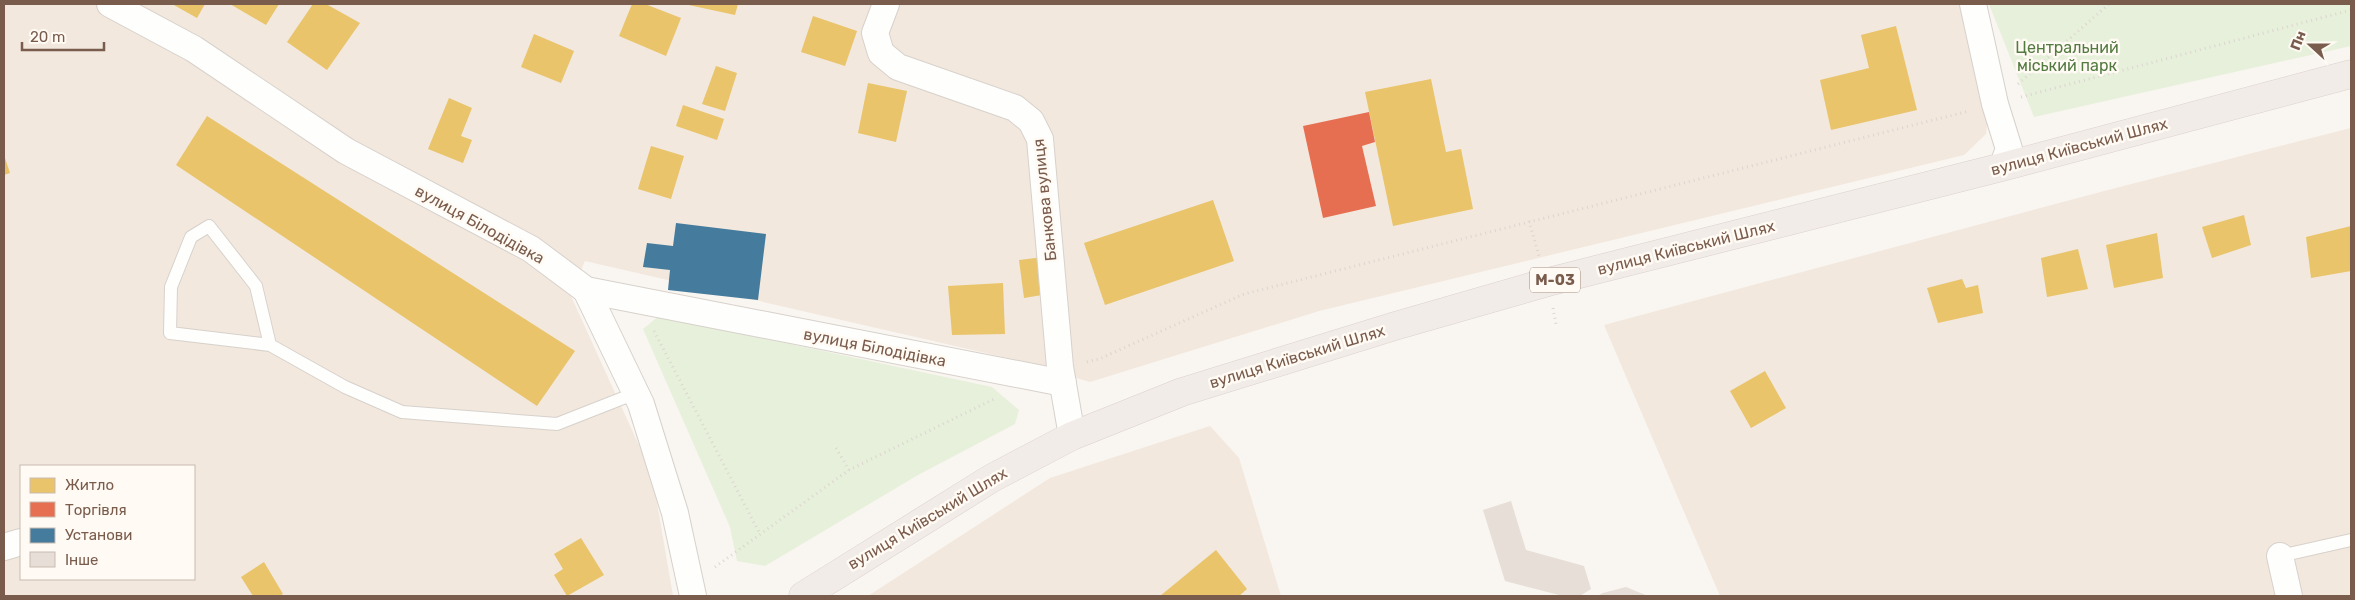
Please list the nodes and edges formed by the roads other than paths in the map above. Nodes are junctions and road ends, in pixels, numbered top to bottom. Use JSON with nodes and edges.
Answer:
{"nodes":[{"id":1,"x":110,"y":4,"type":"edge"},
{"id":2,"x":886,"y":4,"type":"edge"},
{"id":3,"x":1973,"y":4,"type":"edge"},
{"id":4,"x":2351,"y":74,"type":"edge"},
{"id":5,"x":2002,"y":167,"type":"junction"},
{"id":6,"x":586,"y":290,"type":"junction"},
{"id":7,"x":270,"y":345,"type":"junction"},
{"id":8,"x":1062,"y":375,"type":"junction"},
{"id":9,"x":636,"y":393,"type":"junction"},
{"id":10,"x":1072,"y":436,"type":"junction"},
{"id":11,"x":2351,"y":540,"type":"edge"},
{"id":12,"x":20,"y":542,"type":"edge"},
{"id":13,"x":4,"y":548,"type":"edge"},
{"id":14,"x":2280,"y":556,"type":"joint"},
{"id":15,"x":692,"y":591,"type":"edge"},
{"id":16,"x":802,"y":596,"type":"edge"},
{"id":17,"x":2289,"y":596,"type":"edge"}],
"edges":[{"from":1,"to":6,"type":"street","name":"вулиця Білодідівка"},
{"from":2,"to":8,"type":"street","name":"Банкова вулиця"},
{"from":3,"to":5,"type":"street"},
{"from":4,"to":5,"type":"highway","name":"вулиця Київський Шлях","number":"М-03"},
{"from":5,"to":10,"type":"highway","name":"вулиця Київський Шлях","number":"М-03"},
{"from":6,"to":8,"type":"street","name":"вулиця Білодідівка"},
{"from":6,"to":9,"type":"street"},
{"from":7,"to":7,"type":"lane"},
{"from":7,"to":9,"type":"lane"},
{"from":8,"to":10,"type":"street","name":"Банкова вулиця"},
{"from":9,"to":15,"type":"street"},
{"from":10,"to":16,"type":"highway","name":"вулиця Київський Шлях","number":"М-03"},
{"from":11,"to":14,"type":"lane"},
{"from":12,"to":13,"type":"street"},
{"from":14,"to":17,"type":"street"}]}
